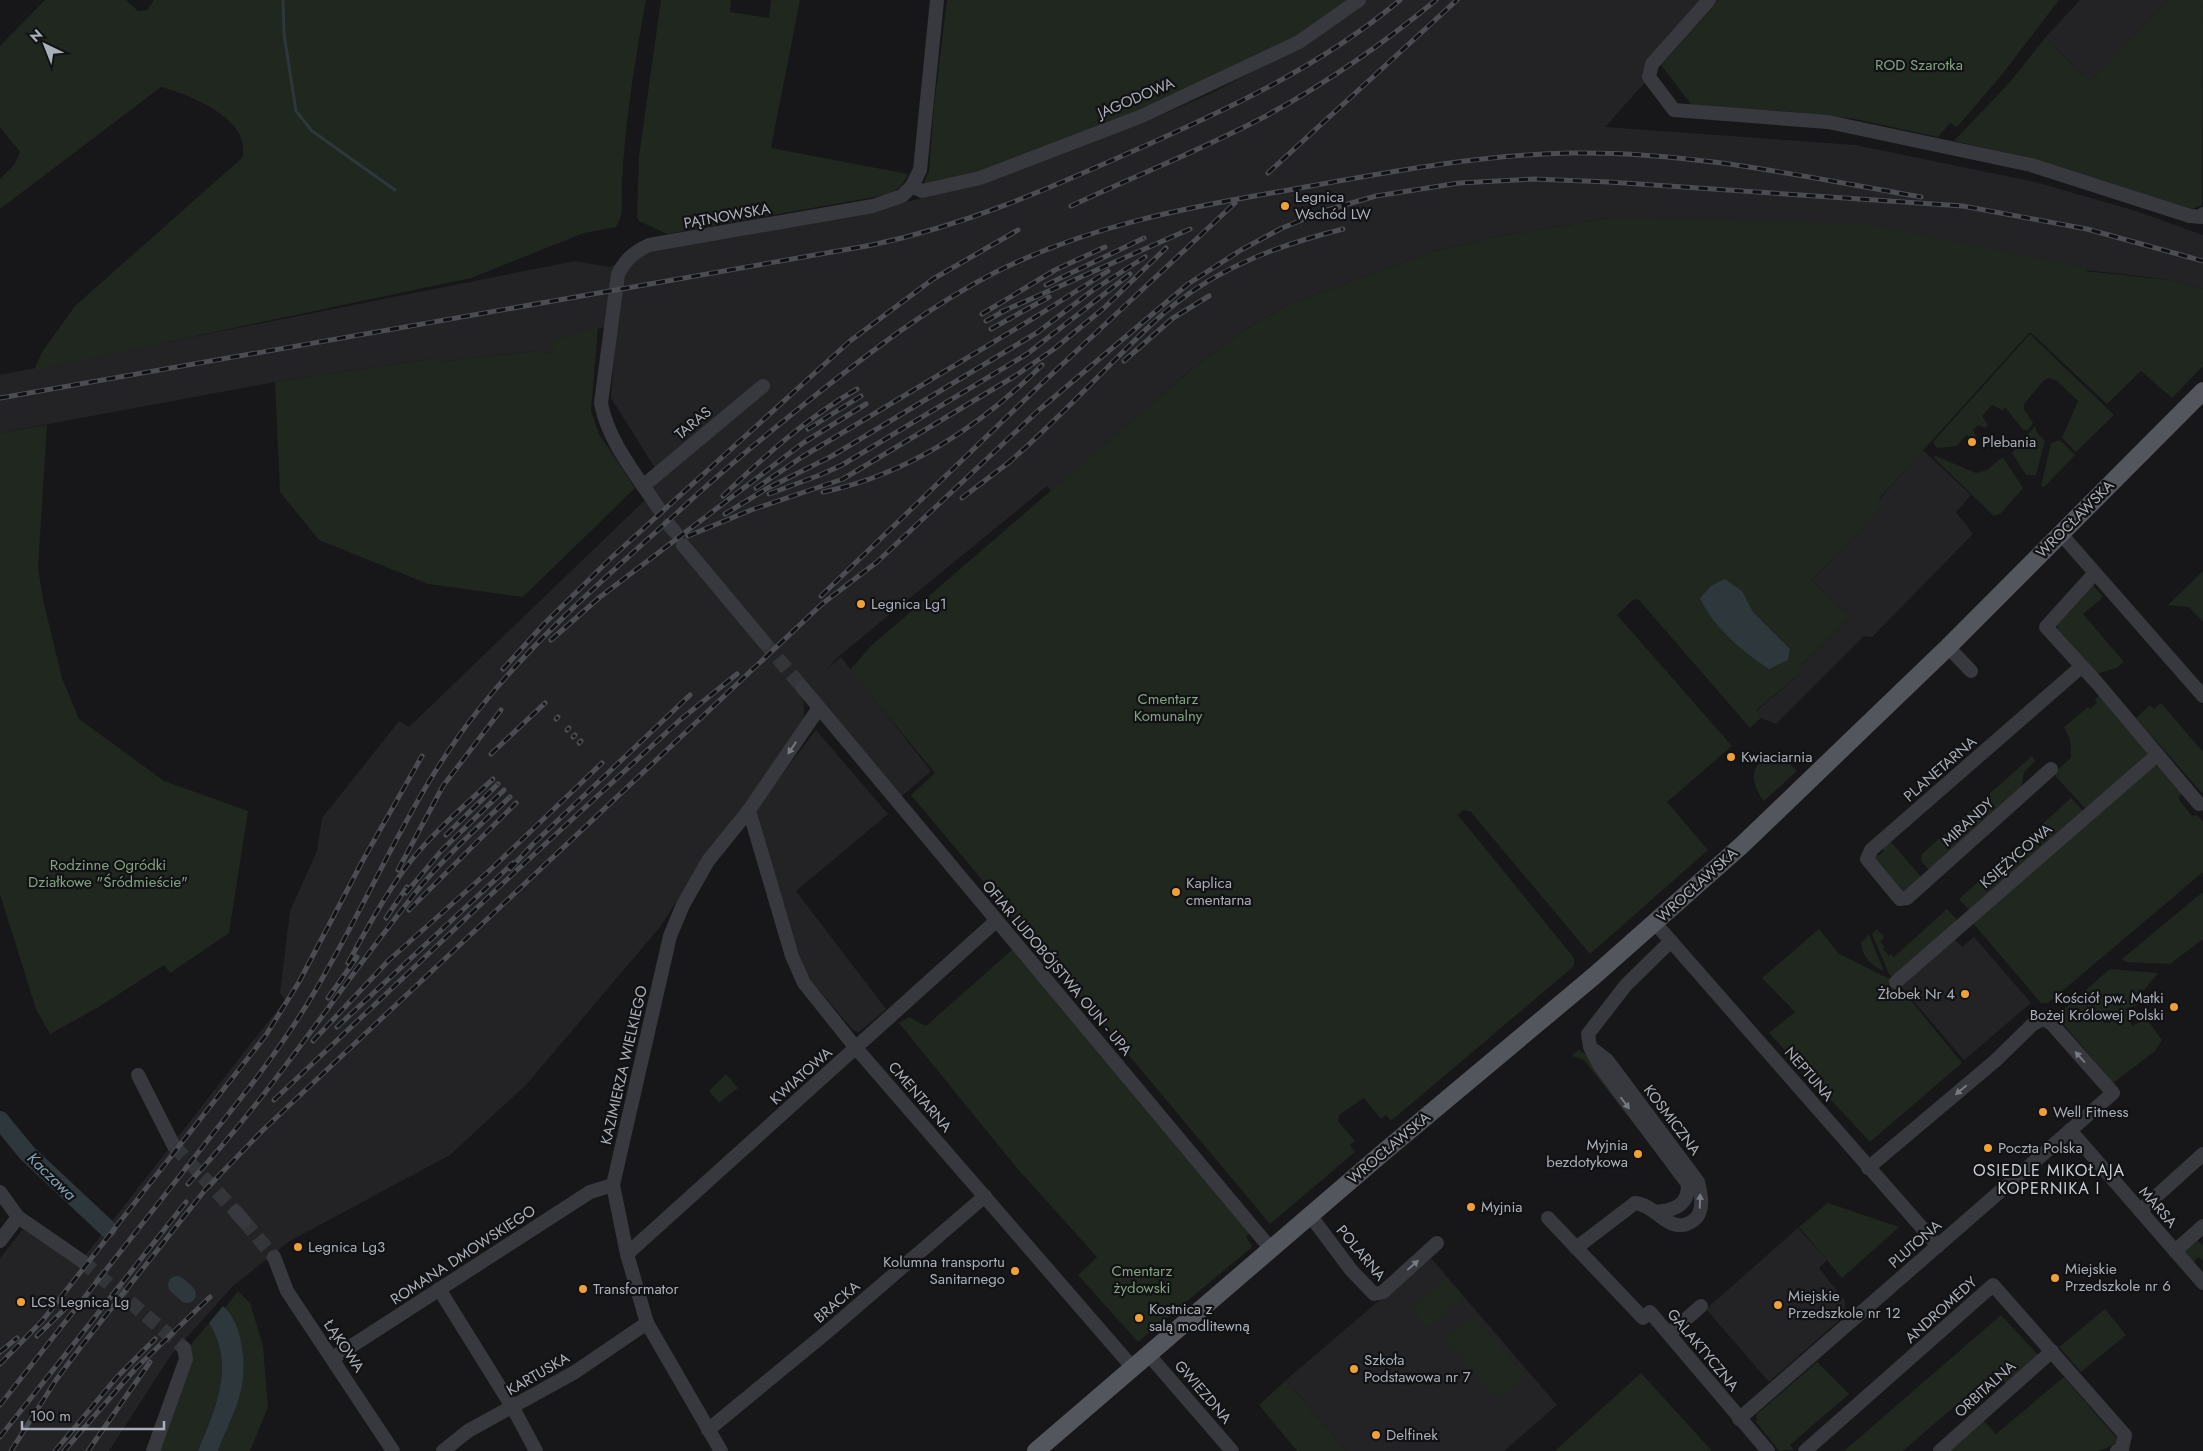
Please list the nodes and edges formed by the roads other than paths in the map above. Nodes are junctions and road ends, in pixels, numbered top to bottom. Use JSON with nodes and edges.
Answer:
{"nodes":[{"id":1,"x":937,"y":0,"type":"edge"},
{"id":2,"x":1359,"y":0,"type":"edge"},
{"id":3,"x":1709,"y":0,"type":"edge"},
{"id":4,"x":912,"y":186,"type":"junction"},
{"id":5,"x":2203,"y":214,"type":"edge"},
{"id":6,"x":763,"y":386,"type":"dead end"},
{"id":7,"x":2203,"y":391,"type":"edge"},
{"id":8,"x":644,"y":486,"type":"junction"},
{"id":9,"x":659,"y":509,"type":"dead end"},
{"id":10,"x":2061,"y":534,"type":"junction"},
{"id":11,"x":682,"y":545,"type":"dead end"},
{"id":12,"x":2094,"y":574,"type":"junction"},
{"id":13,"x":764,"y":642,"type":"tunnel mouth"},
{"id":14,"x":1948,"y":647,"type":"junction"},
{"id":15,"x":2082,"y":666,"type":"junction"},
{"id":16,"x":1971,"y":671,"type":"dead end"},
{"id":17,"x":802,"y":687,"type":"tunnel mouth"},
{"id":18,"x":2203,"y":696,"type":"edge"},
{"id":19,"x":819,"y":708,"type":"junction"},
{"id":20,"x":2157,"y":755,"type":"junction"},
{"id":21,"x":2051,"y":769,"type":"dead end"},
{"id":22,"x":2199,"y":804,"type":"dead end"},
{"id":23,"x":749,"y":810,"type":"junction"},
{"id":24,"x":1907,"y":898,"type":"joint"},
{"id":25,"x":996,"y":921,"type":"junction"},
{"id":26,"x":1655,"y":923,"type":"junction"},
{"id":27,"x":1671,"y":941,"type":"junction"},
{"id":28,"x":1896,"y":982,"type":"dead end"},
{"id":29,"x":1590,"y":1047,"type":"junction"},
{"id":30,"x":856,"y":1048,"type":"junction"},
{"id":31,"x":138,"y":1075,"type":"dead end"},
{"id":32,"x":2070,"y":1130,"type":"junction"},
{"id":33,"x":174,"y":1146,"type":"tunnel mouth"},
{"id":34,"x":2203,"y":1154,"type":"edge"},
{"id":35,"x":1868,"y":1168,"type":"junction"},
{"id":36,"x":613,"y":1185,"type":"junction"},
{"id":37,"x":0,"y":1192,"type":"edge"},
{"id":38,"x":984,"y":1196,"type":"junction"},
{"id":39,"x":1655,"y":1212,"type":"junction"},
{"id":40,"x":2140,"y":1212,"type":"junction"},
{"id":41,"x":1310,"y":1215,"type":"junction"},
{"id":42,"x":18,"y":1217,"type":"junction"},
{"id":43,"x":1548,"y":1218,"type":"dead end"},
{"id":44,"x":2203,"y":1226,"type":"edge"},
{"id":45,"x":0,"y":1241,"type":"edge"},
{"id":46,"x":1437,"y":1244,"type":"dead end"},
{"id":47,"x":1938,"y":1246,"type":"junction"},
{"id":48,"x":1576,"y":1248,"type":"junction"},
{"id":49,"x":1271,"y":1249,"type":"junction"},
{"id":50,"x":2175,"y":1250,"type":"junction"},
{"id":51,"x":627,"y":1254,"type":"junction"},
{"id":52,"x":274,"y":1257,"type":"tunnel mouth"},
{"id":53,"x":82,"y":1261,"type":"tunnel mouth"},
{"id":54,"x":2203,"y":1283,"type":"edge"},
{"id":55,"x":439,"y":1290,"type":"junction"},
{"id":56,"x":1701,"y":1306,"type":"dead end"},
{"id":57,"x":647,"y":1323,"type":"junction"},
{"id":58,"x":1668,"y":1334,"type":"junction"},
{"id":59,"x":184,"y":1348,"type":"dead end"},
{"id":60,"x":2052,"y":1351,"type":"junction"},
{"id":61,"x":1148,"y":1354,"type":"junction"},
{"id":62,"x":333,"y":1358,"type":"junction"},
{"id":63,"x":1133,"y":1368,"type":"junction"},
{"id":64,"x":513,"y":1408,"type":"junction"},
{"id":65,"x":1739,"y":1419,"type":"junction"},
{"id":66,"x":708,"y":1430,"type":"junction"},
{"id":67,"x":153,"y":1451,"type":"edge"},
{"id":68,"x":393,"y":1451,"type":"edge"},
{"id":69,"x":443,"y":1451,"type":"edge"},
{"id":70,"x":536,"y":1451,"type":"edge"},
{"id":71,"x":721,"y":1451,"type":"edge"},
{"id":72,"x":1036,"y":1451,"type":"edge"},
{"id":73,"x":1232,"y":1451,"type":"edge"},
{"id":74,"x":1768,"y":1451,"type":"edge"},
{"id":75,"x":1805,"y":1451,"type":"edge"},
{"id":76,"x":1940,"y":1451,"type":"edge"},
{"id":77,"x":2117,"y":1451,"type":"edge"}],
"edges":[{"from":1,"to":4,"type":"street"},
{"from":2,"to":4,"type":"street","name":"JAGODOWA"},
{"from":3,"to":5,"type":"street"},
{"from":4,"to":8,"type":"street","name":"PĄTNOWSKA"},
{"from":6,"to":8,"type":"street","name":"TARAS"},
{"from":7,"to":10,"type":"main road","name":"WROCŁAWSKA"},
{"from":8,"to":9,"type":"street","name":"PĄTNOWSKA"},
{"from":10,"to":12,"type":"street"},
{"from":10,"to":14,"type":"main road","name":"WROCŁAWSKA"},
{"from":11,"to":13,"type":"street"},
{"from":12,"to":15,"type":"street"},
{"from":12,"to":18,"type":"street"},
{"from":14,"to":16,"type":"street"},
{"from":14,"to":26,"type":"main road","name":"WROCŁAWSKA"},
{"from":15,"to":20,"type":"street"},
{"from":15,"to":24,"type":"street","name":"PLANETARNA"},
{"from":17,"to":19,"type":"street"},
{"from":19,"to":23,"type":"street","name":"KAZIMIERZA WIELKIEGO","one_way":true},
{"from":19,"to":25,"type":"street","name":"OFIAR LUDOBÓJSTWA OUN - UPA"},
{"from":20,"to":22,"type":"street"},
{"from":20,"to":28,"type":"street","name":"KSIĘŻYCOWA"},
{"from":21,"to":24,"type":"street","name":"MIRANDY"},
{"from":23,"to":30,"type":"street","name":"CMENTARNA"},
{"from":23,"to":36,"type":"street","name":"KAZIMIERZA WIELKIEGO"},
{"from":25,"to":30,"type":"street","name":"KWIATOWA"},
{"from":25,"to":49,"type":"street","name":"OFIAR LUDOBÓJSTWA OUN - UPA"},
{"from":26,"to":27,"type":"street","name":"NEPTUNA"},
{"from":26,"to":41,"type":"main road","name":"WROCŁAWSKA"},
{"from":27,"to":29,"type":"street"},
{"from":27,"to":35,"type":"street","name":"NEPTUNA"},
{"from":29,"to":39,"type":"street","one_way":true},
{"from":39,"to":29,"type":"street","name":"KOSMICZNA","one_way":true},
{"from":30,"to":38,"type":"street","name":"CMENTARNA"},
{"from":30,"to":51,"type":"street","name":"KWIATOWA"},
{"from":31,"to":33,"type":"street"},
{"from":32,"to":35,"type":"street","name":"PLUTONA","one_way":true},
{"from":32,"to":40,"type":"street","name":"MARSA"},
{"from":32,"to":47,"type":"street","name":"PLUTONA"},
{"from":34,"to":40,"type":"street"},
{"from":35,"to":47,"type":"street","name":"NEPTUNA"},
{"from":36,"to":51,"type":"street","name":"KAZIMIERZA WIELKIEGO"},
{"from":36,"to":55,"type":"street","name":"ROMANA DMOWSKIEGO"},
{"from":37,"to":42,"type":"street"},
{"from":38,"to":63,"type":"street","name":"CMENTARNA"},
{"from":38,"to":66,"type":"street","name":"BRACKA"},
{"from":39,"to":48,"type":"street","name":"KOSMICZNA"},
{"from":40,"to":50,"type":"street","name":"MARSA"},
{"from":41,"to":46,"type":"street","name":"POLARNA","one_way":true},
{"from":41,"to":49,"type":"main road","name":"WROCŁAWSKA"},
{"from":42,"to":45,"type":"street"},
{"from":42,"to":53,"type":"street"},
{"from":43,"to":48,"type":"street","name":"GALAKTYCZNA"},
{"from":44,"to":50,"type":"street"},
{"from":47,"to":65,"type":"street","name":"PLUTONA"},
{"from":48,"to":58,"type":"street","name":"GALAKTYCZNA"},
{"from":49,"to":61,"type":"main road","name":"WROCŁAWSKA"},
{"from":50,"to":54,"type":"street","name":"MARSA"},
{"from":51,"to":57,"type":"street","name":"KAZIMIERZA WIELKIEGO"},
{"from":52,"to":62,"type":"street","name":"ŁĄKOWA"},
{"from":55,"to":62,"type":"street","name":"ROMANA DMOWSKIEGO"},
{"from":55,"to":64,"type":"street"},
{"from":56,"to":58,"type":"street"},
{"from":57,"to":64,"type":"street","name":"KARTUSKA"},
{"from":57,"to":66,"type":"street","name":"KAZIMIERZA WIELKIEGO"},
{"from":58,"to":65,"type":"street","name":"GALAKTYCZNA"},
{"from":59,"to":67,"type":"street"},
{"from":60,"to":75,"type":"street","name":"ANDROMEDY"},
{"from":60,"to":76,"type":"street","name":"ORBITALNA"},
{"from":60,"to":77,"type":"street","name":"ANDROMEDY"},
{"from":61,"to":63,"type":"main road","name":"WROCŁAWSKA"},
{"from":61,"to":73,"type":"street","name":"GWIEZDNA"},
{"from":62,"to":68,"type":"street","name":"ŁĄKOWA"},
{"from":63,"to":72,"type":"main road","name":"WROCŁAWSKA"},
{"from":64,"to":69,"type":"street","name":"KARTUSKA"},
{"from":64,"to":70,"type":"street"},
{"from":65,"to":74,"type":"street","name":"GALAKTYCZNA"},
{"from":66,"to":71,"type":"street","name":"KAZIMIERZA WIELKIEGO"}]}
